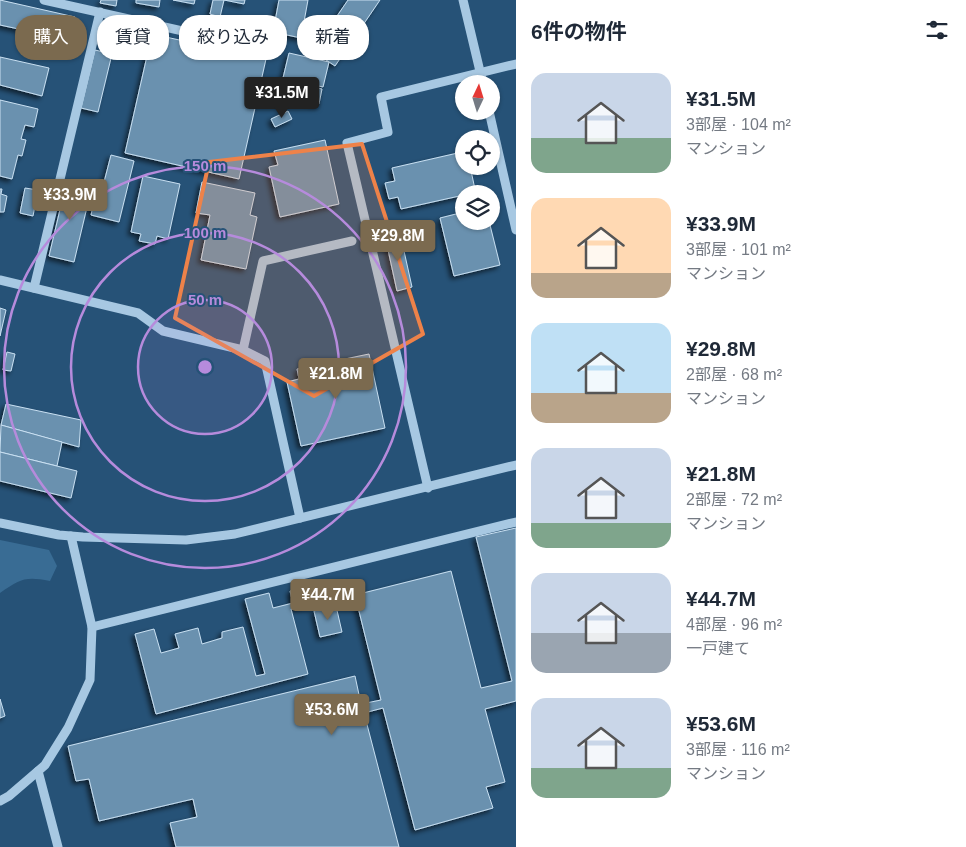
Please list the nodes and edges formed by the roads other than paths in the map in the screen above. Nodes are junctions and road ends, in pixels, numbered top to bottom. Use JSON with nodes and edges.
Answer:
{"nodes":[{"id":1,"x":44,"y":0,"type":"edge"},
{"id":2,"x":463,"y":0,"type":"edge"},
{"id":3,"x":100,"y":12,"type":"junction"},
{"id":4,"x":179,"y":30,"type":"edge"},
{"id":5,"x":516,"y":64,"type":"edge"},
{"id":6,"x":480,"y":72,"type":"junction"},
{"id":7,"x":481,"y":75,"type":"edge"},
{"id":8,"x":491,"y":120,"type":"edge"},
{"id":9,"x":516,"y":230,"type":"edge"},
{"id":10,"x":352,"y":241,"type":"dead end"},
{"id":11,"x":0,"y":280,"type":"edge"},
{"id":12,"x":34,"y":288,"type":"junction"},
{"id":13,"x":243,"y":350,"type":"junction"},
{"id":14,"x":516,"y":465,"type":"edge"},
{"id":15,"x":428,"y":488,"type":"junction"},
{"id":16,"x":300,"y":518,"type":"junction"},
{"id":17,"x":516,"y":522,"type":"edge"},
{"id":18,"x":0,"y":523,"type":"edge"},
{"id":19,"x":71,"y":536,"type":"junction"},
{"id":20,"x":92,"y":627,"type":"junction"},
{"id":21,"x":38,"y":771,"type":"junction"},
{"id":22,"x":0,"y":801,"type":"edge"},
{"id":23,"x":58,"y":847,"type":"edge"}],
"edges":[{"from":1,"to":3,"type":"street"},
{"from":2,"to":6,"type":"street"},
{"from":3,"to":4,"type":"street"},
{"from":3,"to":12,"type":"street"},
{"from":5,"to":6,"type":"street"},
{"from":6,"to":7,"type":"street"},
{"from":6,"to":15,"type":"street"},
{"from":8,"to":9,"type":"street"},
{"from":10,"to":13,"type":"street"},
{"from":11,"to":12,"type":"street"},
{"from":12,"to":13,"type":"street"},
{"from":13,"to":16,"type":"street"},
{"from":14,"to":15,"type":"street"},
{"from":15,"to":16,"type":"street"},
{"from":16,"to":19,"type":"street"},
{"from":17,"to":20,"type":"street"},
{"from":18,"to":19,"type":"street"},
{"from":19,"to":20,"type":"street"},
{"from":20,"to":21,"type":"street"},
{"from":21,"to":22,"type":"street"},
{"from":21,"to":23,"type":"street"}]}
